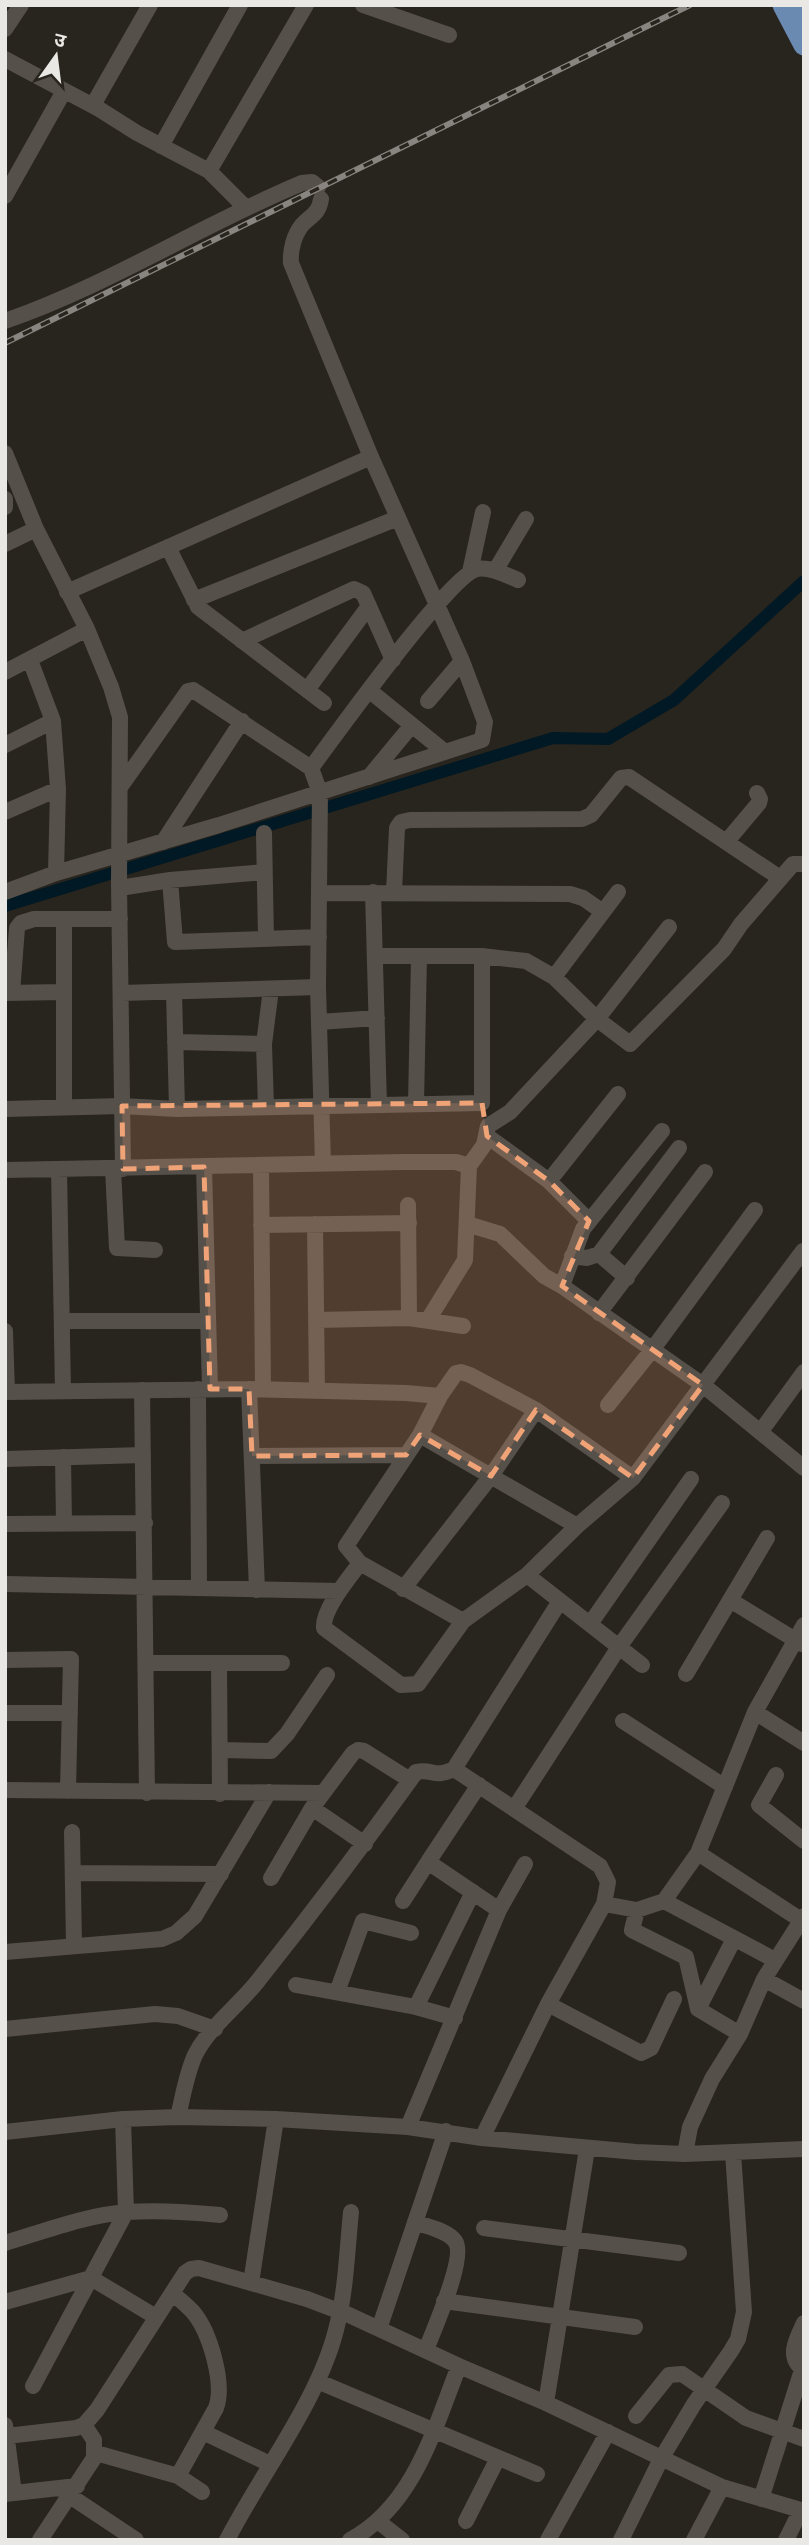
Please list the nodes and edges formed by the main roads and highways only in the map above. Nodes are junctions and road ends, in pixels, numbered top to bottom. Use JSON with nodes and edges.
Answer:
{"nodes":[{"id":1,"x":783,"y":5,"type":"edge"},
{"id":2,"x":801,"y":5,"type":"edge"},
{"id":3,"x":804,"y":11,"type":"edge"},
{"id":4,"x":804,"y":45,"type":"edge"}],
"edges":[{"from":1,"to":4,"type":"main road"},
{"from":2,"to":3,"type":"main road"}]}
